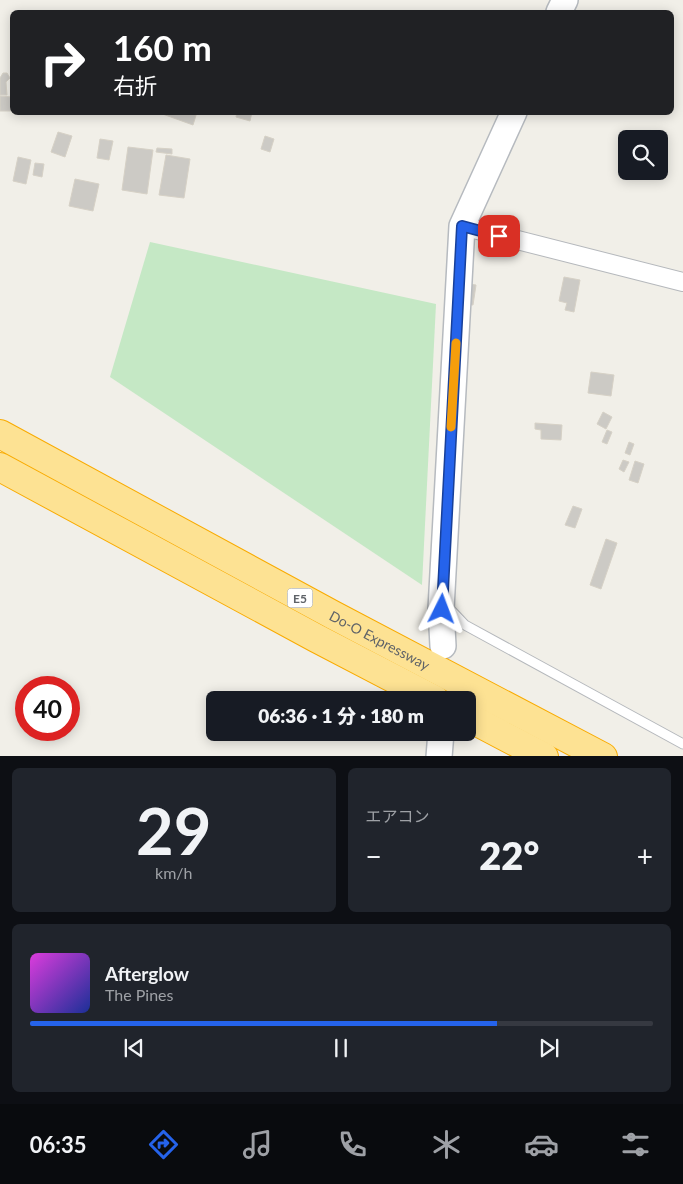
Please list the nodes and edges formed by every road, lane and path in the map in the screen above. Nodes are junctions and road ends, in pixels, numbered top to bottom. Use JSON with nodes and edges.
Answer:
{"nodes":[{"id":1,"x":513,"y":115,"type":"edge"},
{"id":2,"x":462,"y":226,"type":"junction"},
{"id":3,"x":683,"y":282,"type":"edge"},
{"id":4,"x":0,"y":434,"type":"edge"},
{"id":5,"x":0,"y":466,"type":"edge"},
{"id":6,"x":442,"y":601,"type":"junction"},
{"id":7,"x":443,"y":646,"type":"dead end"},
{"id":8,"x":418,"y":691,"type":"edge"},
{"id":9,"x":476,"y":721,"type":"edge"},
{"id":10,"x":440,"y":741,"type":"edge"},
{"id":11,"x":683,"y":744,"type":"edge"},
{"id":12,"x":439,"y":756,"type":"edge"},
{"id":13,"x":544,"y":756,"type":"edge"},
{"id":14,"x":603,"y":756,"type":"edge"}],
"edges":[{"from":1,"to":2,"type":"street"},
{"from":2,"to":3,"type":"street"},
{"from":2,"to":6,"type":"street"},
{"from":4,"to":14,"type":"highway","name":"Do-O Expressway","number":"E5"},
{"from":5,"to":8,"type":"highway","name":"Do-O Expressway","number":"E5"},
{"from":6,"to":7,"type":"street"},
{"from":6,"to":11,"type":"lane"},
{"from":9,"to":13,"type":"highway"},
{"from":10,"to":12,"type":"street"}]}
